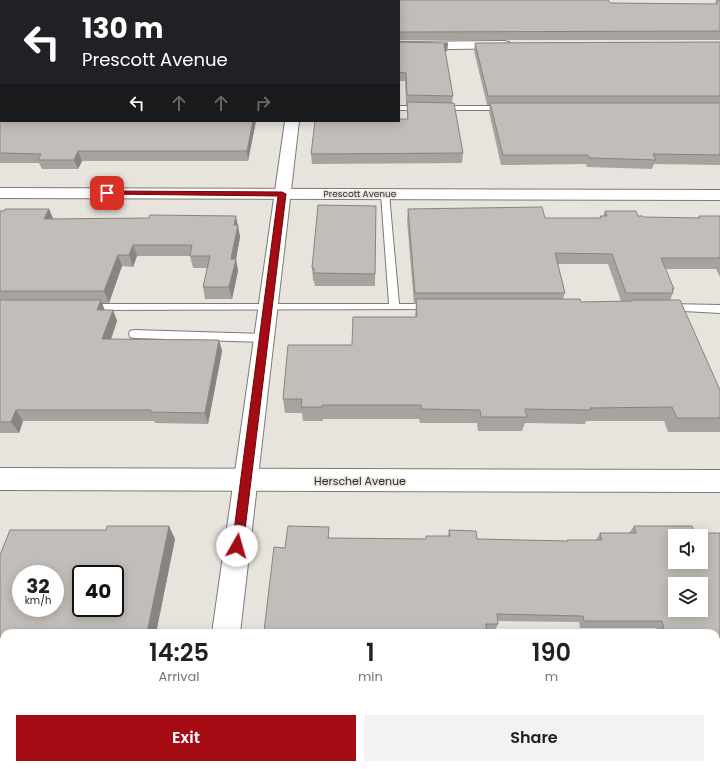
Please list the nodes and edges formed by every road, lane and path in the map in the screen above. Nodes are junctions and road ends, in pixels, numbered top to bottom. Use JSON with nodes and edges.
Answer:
{"nodes":[{"id":1,"x":516,"y":45,"type":"edge"},
{"id":2,"x":400,"y":46,"type":"edge"},
{"id":3,"x":400,"y":108,"type":"edge"},
{"id":4,"x":509,"y":108,"type":"edge"},
{"id":5,"x":292,"y":122,"type":"edge"},
{"id":6,"x":0,"y":193,"type":"edge"},
{"id":7,"x":282,"y":194,"type":"junction"},
{"id":8,"x":385,"y":194,"type":"junction"},
{"id":9,"x":720,"y":195,"type":"edge"},
{"id":10,"x":78,"y":307,"type":"edge"},
{"id":11,"x":394,"y":307,"type":"junction"},
{"id":12,"x":442,"y":307,"type":"edge"},
{"id":13,"x":268,"y":308,"type":"junction"},
{"id":14,"x":656,"y":308,"type":"edge"},
{"id":15,"x":720,"y":309,"type":"edge"},
{"id":16,"x":134,"y":334,"type":"dead end"},
{"id":17,"x":264,"y":338,"type":"junction"},
{"id":18,"x":0,"y":479,"type":"edge"},
{"id":19,"x":246,"y":480,"type":"junction"},
{"id":20,"x":720,"y":481,"type":"edge"},
{"id":21,"x":227,"y":629,"type":"edge"}],
"edges":[{"from":1,"to":2,"type":"street"},
{"from":3,"to":4,"type":"lane"},
{"from":5,"to":7,"type":"street"},
{"from":6,"to":7,"type":"street","name":"Prescott Avenue"},
{"from":7,"to":8,"type":"street","name":"Prescott Avenue"},
{"from":7,"to":13,"type":"street"},
{"from":8,"to":9,"type":"street","name":"Prescott Avenue"},
{"from":8,"to":11,"type":"lane"},
{"from":10,"to":13,"type":"lane"},
{"from":11,"to":12,"type":"lane"},
{"from":11,"to":13,"type":"lane"},
{"from":13,"to":17,"type":"street"},
{"from":14,"to":15,"type":"lane"},
{"from":16,"to":17,"type":"lane"},
{"from":17,"to":19,"type":"street"},
{"from":18,"to":19,"type":"street","name":"Herschel Avenue"},
{"from":19,"to":20,"type":"street","name":"Herschel Avenue"},
{"from":19,"to":21,"type":"street"}]}
